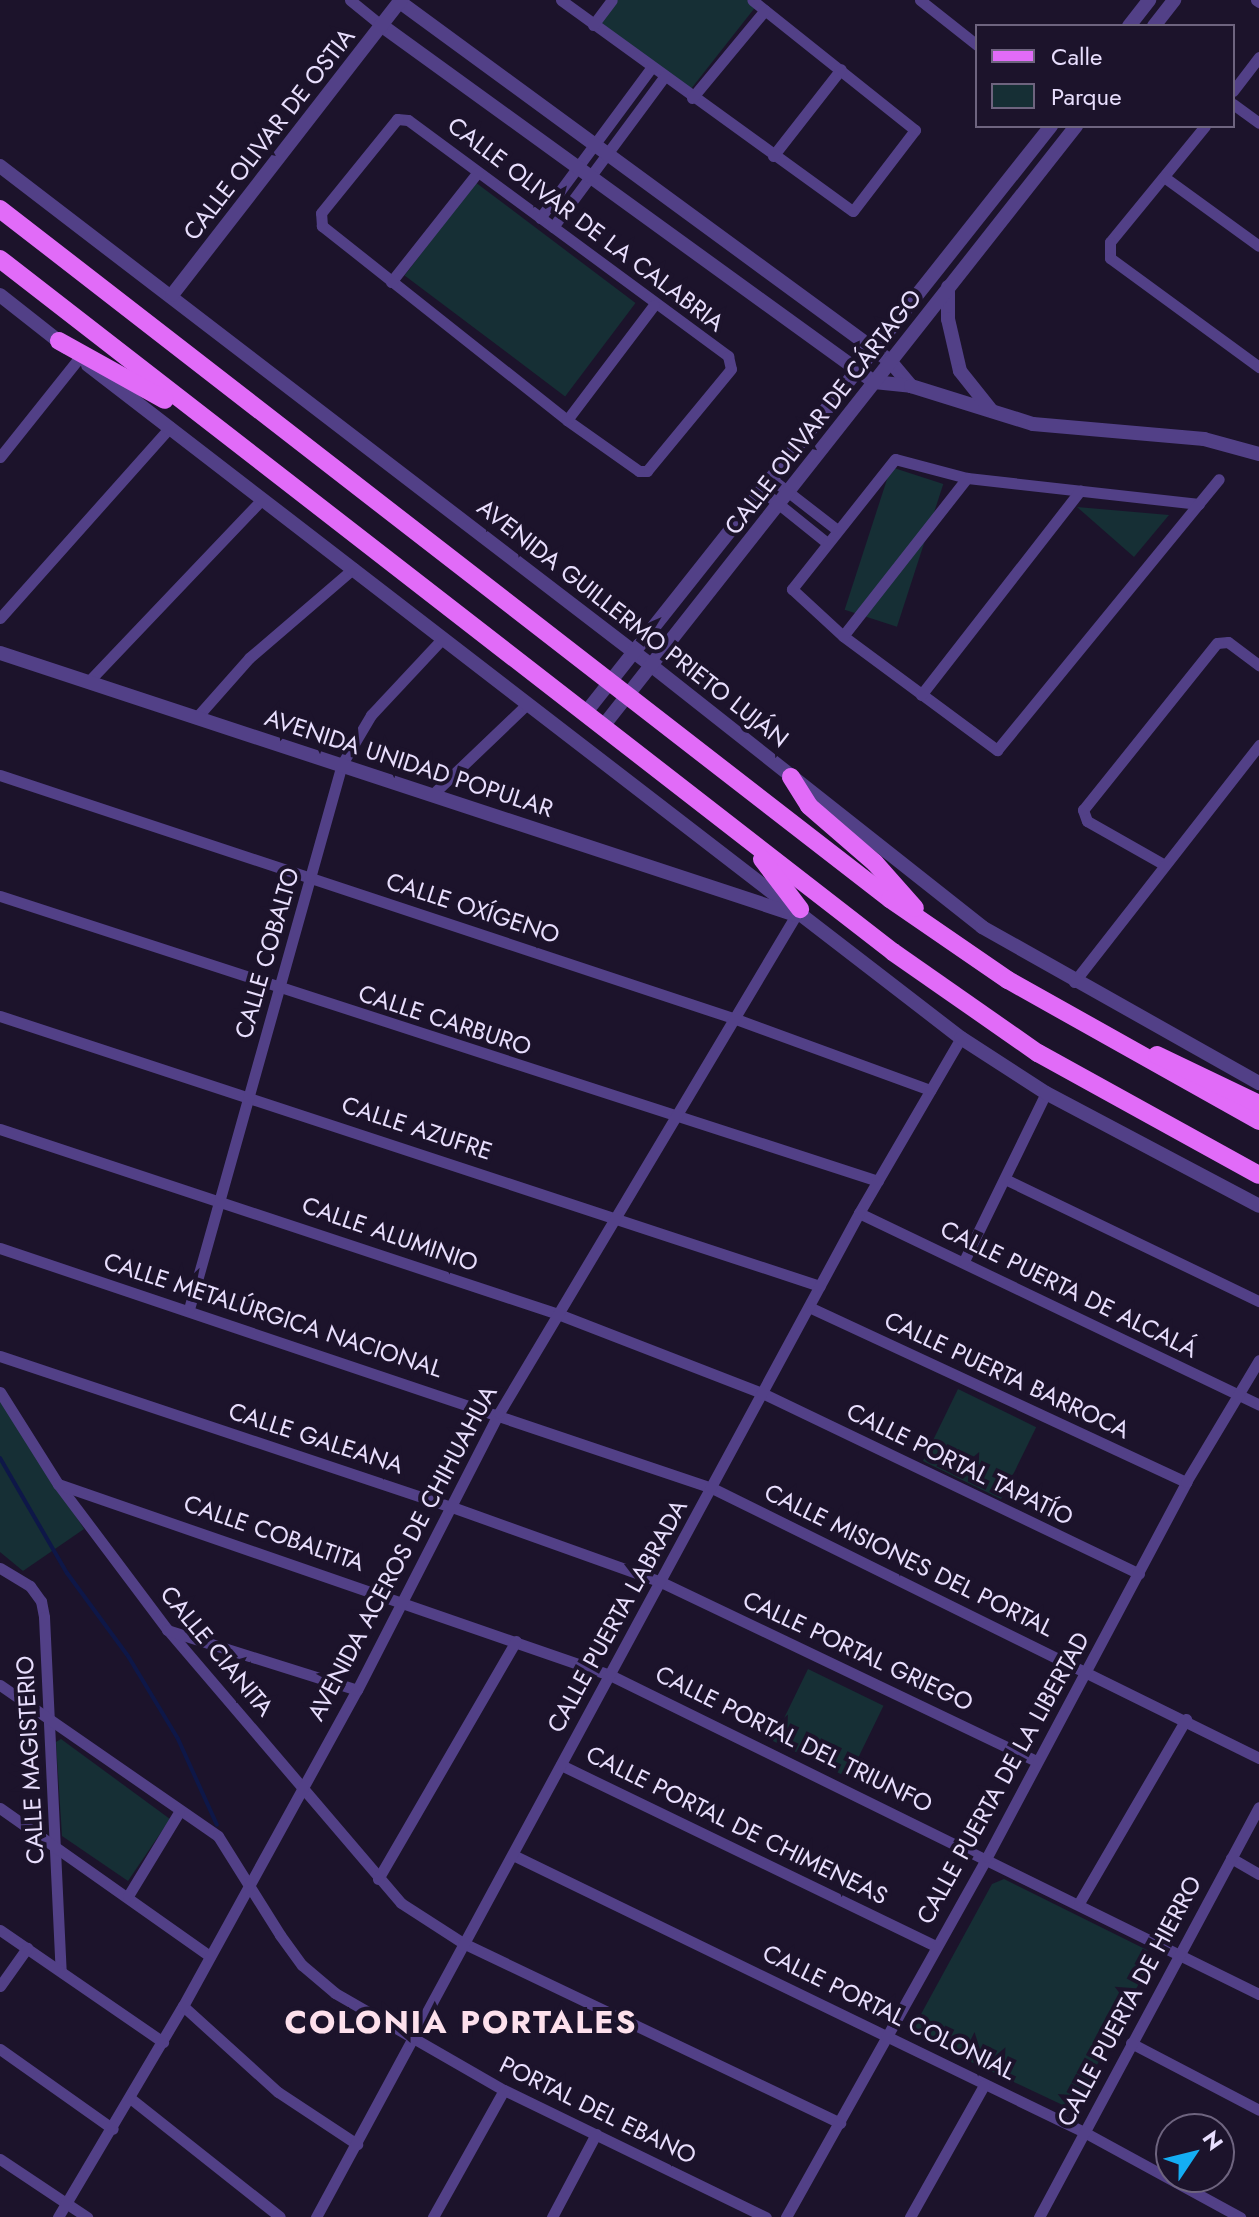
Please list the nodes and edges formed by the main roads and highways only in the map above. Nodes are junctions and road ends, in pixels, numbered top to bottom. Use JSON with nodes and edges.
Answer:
{"nodes":[{"id":1,"x":0,"y":209,"type":"edge"},
{"id":2,"x":0,"y":259,"type":"edge"},
{"id":3,"x":59,"y":341,"type":"road end"},
{"id":4,"x":217,"y":424,"type":"junction"},
{"id":5,"x":791,"y":777,"type":"road end"},
{"id":6,"x":722,"y":816,"type":"junction"},
{"id":7,"x":798,"y":912,"type":"road end"},
{"id":8,"x":932,"y":928,"type":"junction"},
{"id":9,"x":1112,"y":1041,"type":"junction"},
{"id":10,"x":1259,"y":1104,"type":"edge"},
{"id":11,"x":1259,"y":1121,"type":"edge"},
{"id":12,"x":1259,"y":1175,"type":"edge"}],
"edges":[{"from":1,"to":8,"type":"main road"},
{"from":2,"to":4,"type":"main road"},
{"from":3,"to":4,"type":"main road"},
{"from":4,"to":6,"type":"main road"},
{"from":5,"to":8,"type":"main road"},
{"from":6,"to":7,"type":"main road"},
{"from":6,"to":12,"type":"main road"},
{"from":8,"to":9,"type":"main road"},
{"from":9,"to":10,"type":"main road"},
{"from":9,"to":11,"type":"main road"}]}
